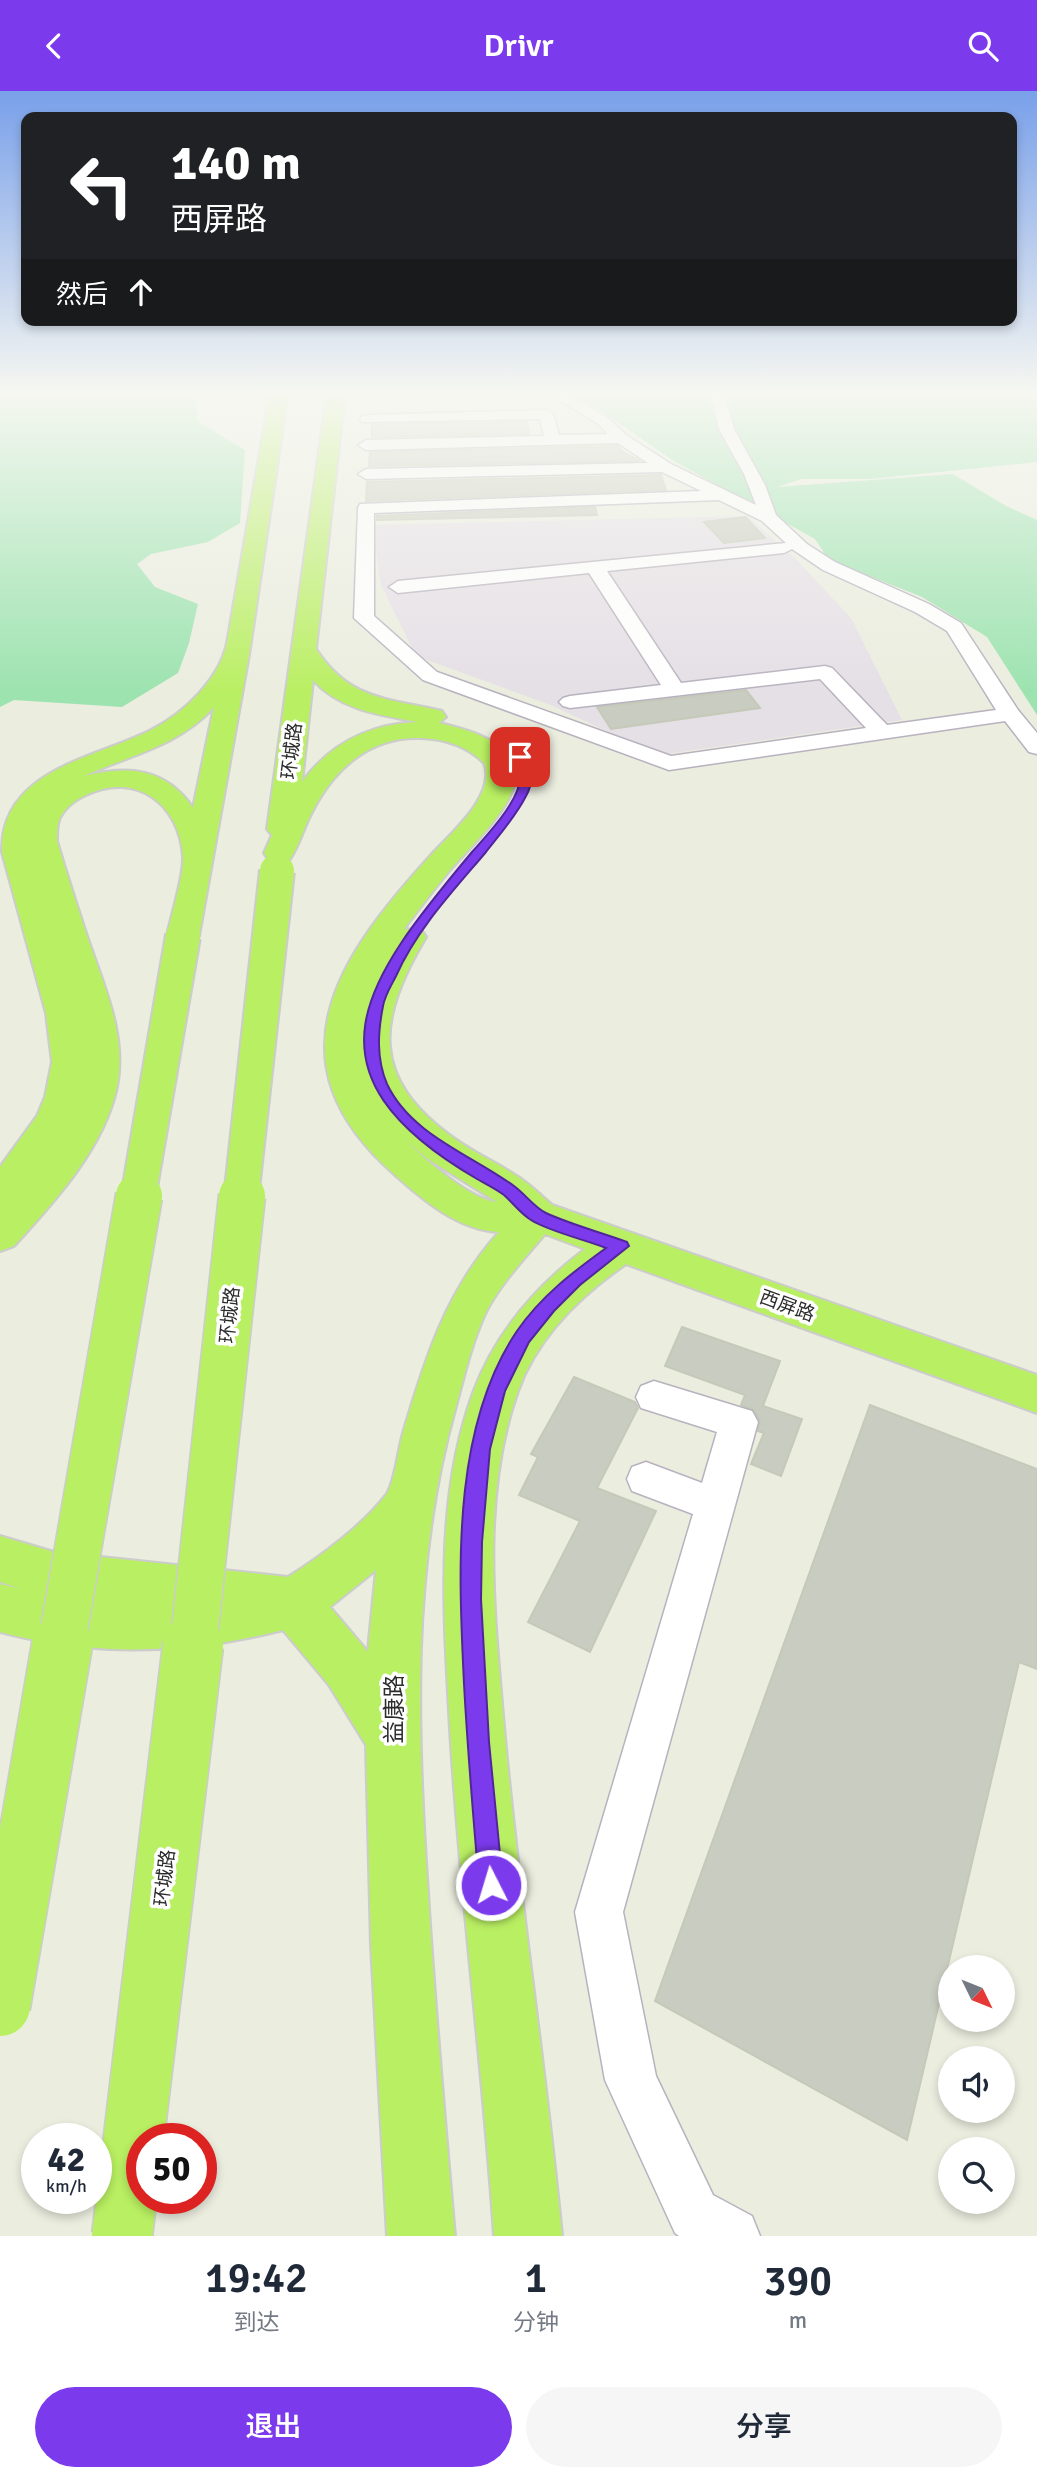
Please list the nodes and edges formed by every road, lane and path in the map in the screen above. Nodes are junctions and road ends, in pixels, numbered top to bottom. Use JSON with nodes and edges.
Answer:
{"nodes":[{"id":1,"x":263,"y":493,"type":"edge"},
{"id":2,"x":323,"y":493,"type":"edge"},
{"id":3,"x":714,"y":493,"type":"edge"},
{"id":4,"x":760,"y":493,"type":"edge"},
{"id":5,"x":718,"y":495,"type":"junction"},
{"id":6,"x":768,"y":517,"type":"junction"},
{"id":7,"x":784,"y":548,"type":"dead end"},
{"id":8,"x":594,"y":566,"type":"junction"},
{"id":9,"x":398,"y":587,"type":"dead end"},
{"id":10,"x":304,"y":645,"type":"junction"},
{"id":11,"x":238,"y":649,"type":"junction"},
{"id":12,"x":675,"y":690,"type":"junction"},
{"id":13,"x":569,"y":702,"type":"dead end"},
{"id":14,"x":1010,"y":714,"type":"junction"},
{"id":15,"x":883,"y":734,"type":"junction"},
{"id":16,"x":1037,"y":747,"type":"edge"},
{"id":17,"x":198,"y":859,"type":"junction"},
{"id":18,"x":278,"y":862,"type":"junction"},
{"id":19,"x":0,"y":1193,"type":"edge"},
{"id":20,"x":538,"y":1216,"type":"junction"},
{"id":21,"x":0,"y":1234,"type":"edge"},
{"id":22,"x":621,"y":1246,"type":"junction"},
{"id":23,"x":1037,"y":1394,"type":"edge"},
{"id":24,"x":654,"y":1397,"type":"dead end"},
{"id":25,"x":646,"y":1479,"type":"dead end"},
{"id":26,"x":409,"y":1504,"type":"junction"},
{"id":27,"x":715,"y":1505,"type":"junction"},
{"id":28,"x":0,"y":1559,"type":"edge"},
{"id":29,"x":292,"y":1602,"type":"junction"},
{"id":30,"x":0,"y":1608,"type":"edge"},
{"id":31,"x":394,"y":1743,"type":"junction"},
{"id":32,"x":0,"y":2006,"type":"edge"},
{"id":33,"x":122,"y":2236,"type":"edge"},
{"id":34,"x":421,"y":2236,"type":"edge"},
{"id":35,"x":528,"y":2236,"type":"edge"},
{"id":36,"x":732,"y":2236,"type":"edge"}],
"edges":[{"from":1,"to":11,"type":"main road"},
{"from":2,"to":10,"type":"main road","name":"环城路"},
{"from":3,"to":5,"type":"street"},
{"from":4,"to":6,"type":"street"},
{"from":5,"to":6,"type":"street"},
{"from":5,"to":15,"type":"street"},
{"from":6,"to":14,"type":"street"},
{"from":7,"to":8,"type":"street"},
{"from":8,"to":9,"type":"street"},
{"from":8,"to":12,"type":"street"},
{"from":10,"to":18,"type":"main road","name":"环城路"},
{"from":10,"to":20,"type":"main road"},
{"from":11,"to":17,"type":"main road"},
{"from":11,"to":19,"type":"main road"},
{"from":12,"to":13,"type":"street"},
{"from":12,"to":15,"type":"street"},
{"from":14,"to":15,"type":"street"},
{"from":14,"to":16,"type":"street"},
{"from":17,"to":21,"type":"main road"},
{"from":17,"to":32,"type":"main road","bridge":true},
{"from":18,"to":20,"type":"main road"},
{"from":18,"to":33,"type":"main road","name":"环城路","bridge":true},
{"from":20,"to":22,"type":"main road","name":"西屏路"},
{"from":20,"to":26,"type":"main road","name":"益康路"},
{"from":22,"to":23,"type":"main road","name":"西屏路"},
{"from":22,"to":35,"type":"main road"},
{"from":24,"to":27,"type":"street"},
{"from":25,"to":27,"type":"street"},
{"from":26,"to":29,"type":"main road"},
{"from":26,"to":31,"type":"main road","name":"益康路"},
{"from":27,"to":36,"type":"street"},
{"from":28,"to":29,"type":"main road"},
{"from":29,"to":30,"type":"main road"},
{"from":29,"to":31,"type":"main road"},
{"from":31,"to":34,"type":"main road","name":"益康路"}]}
